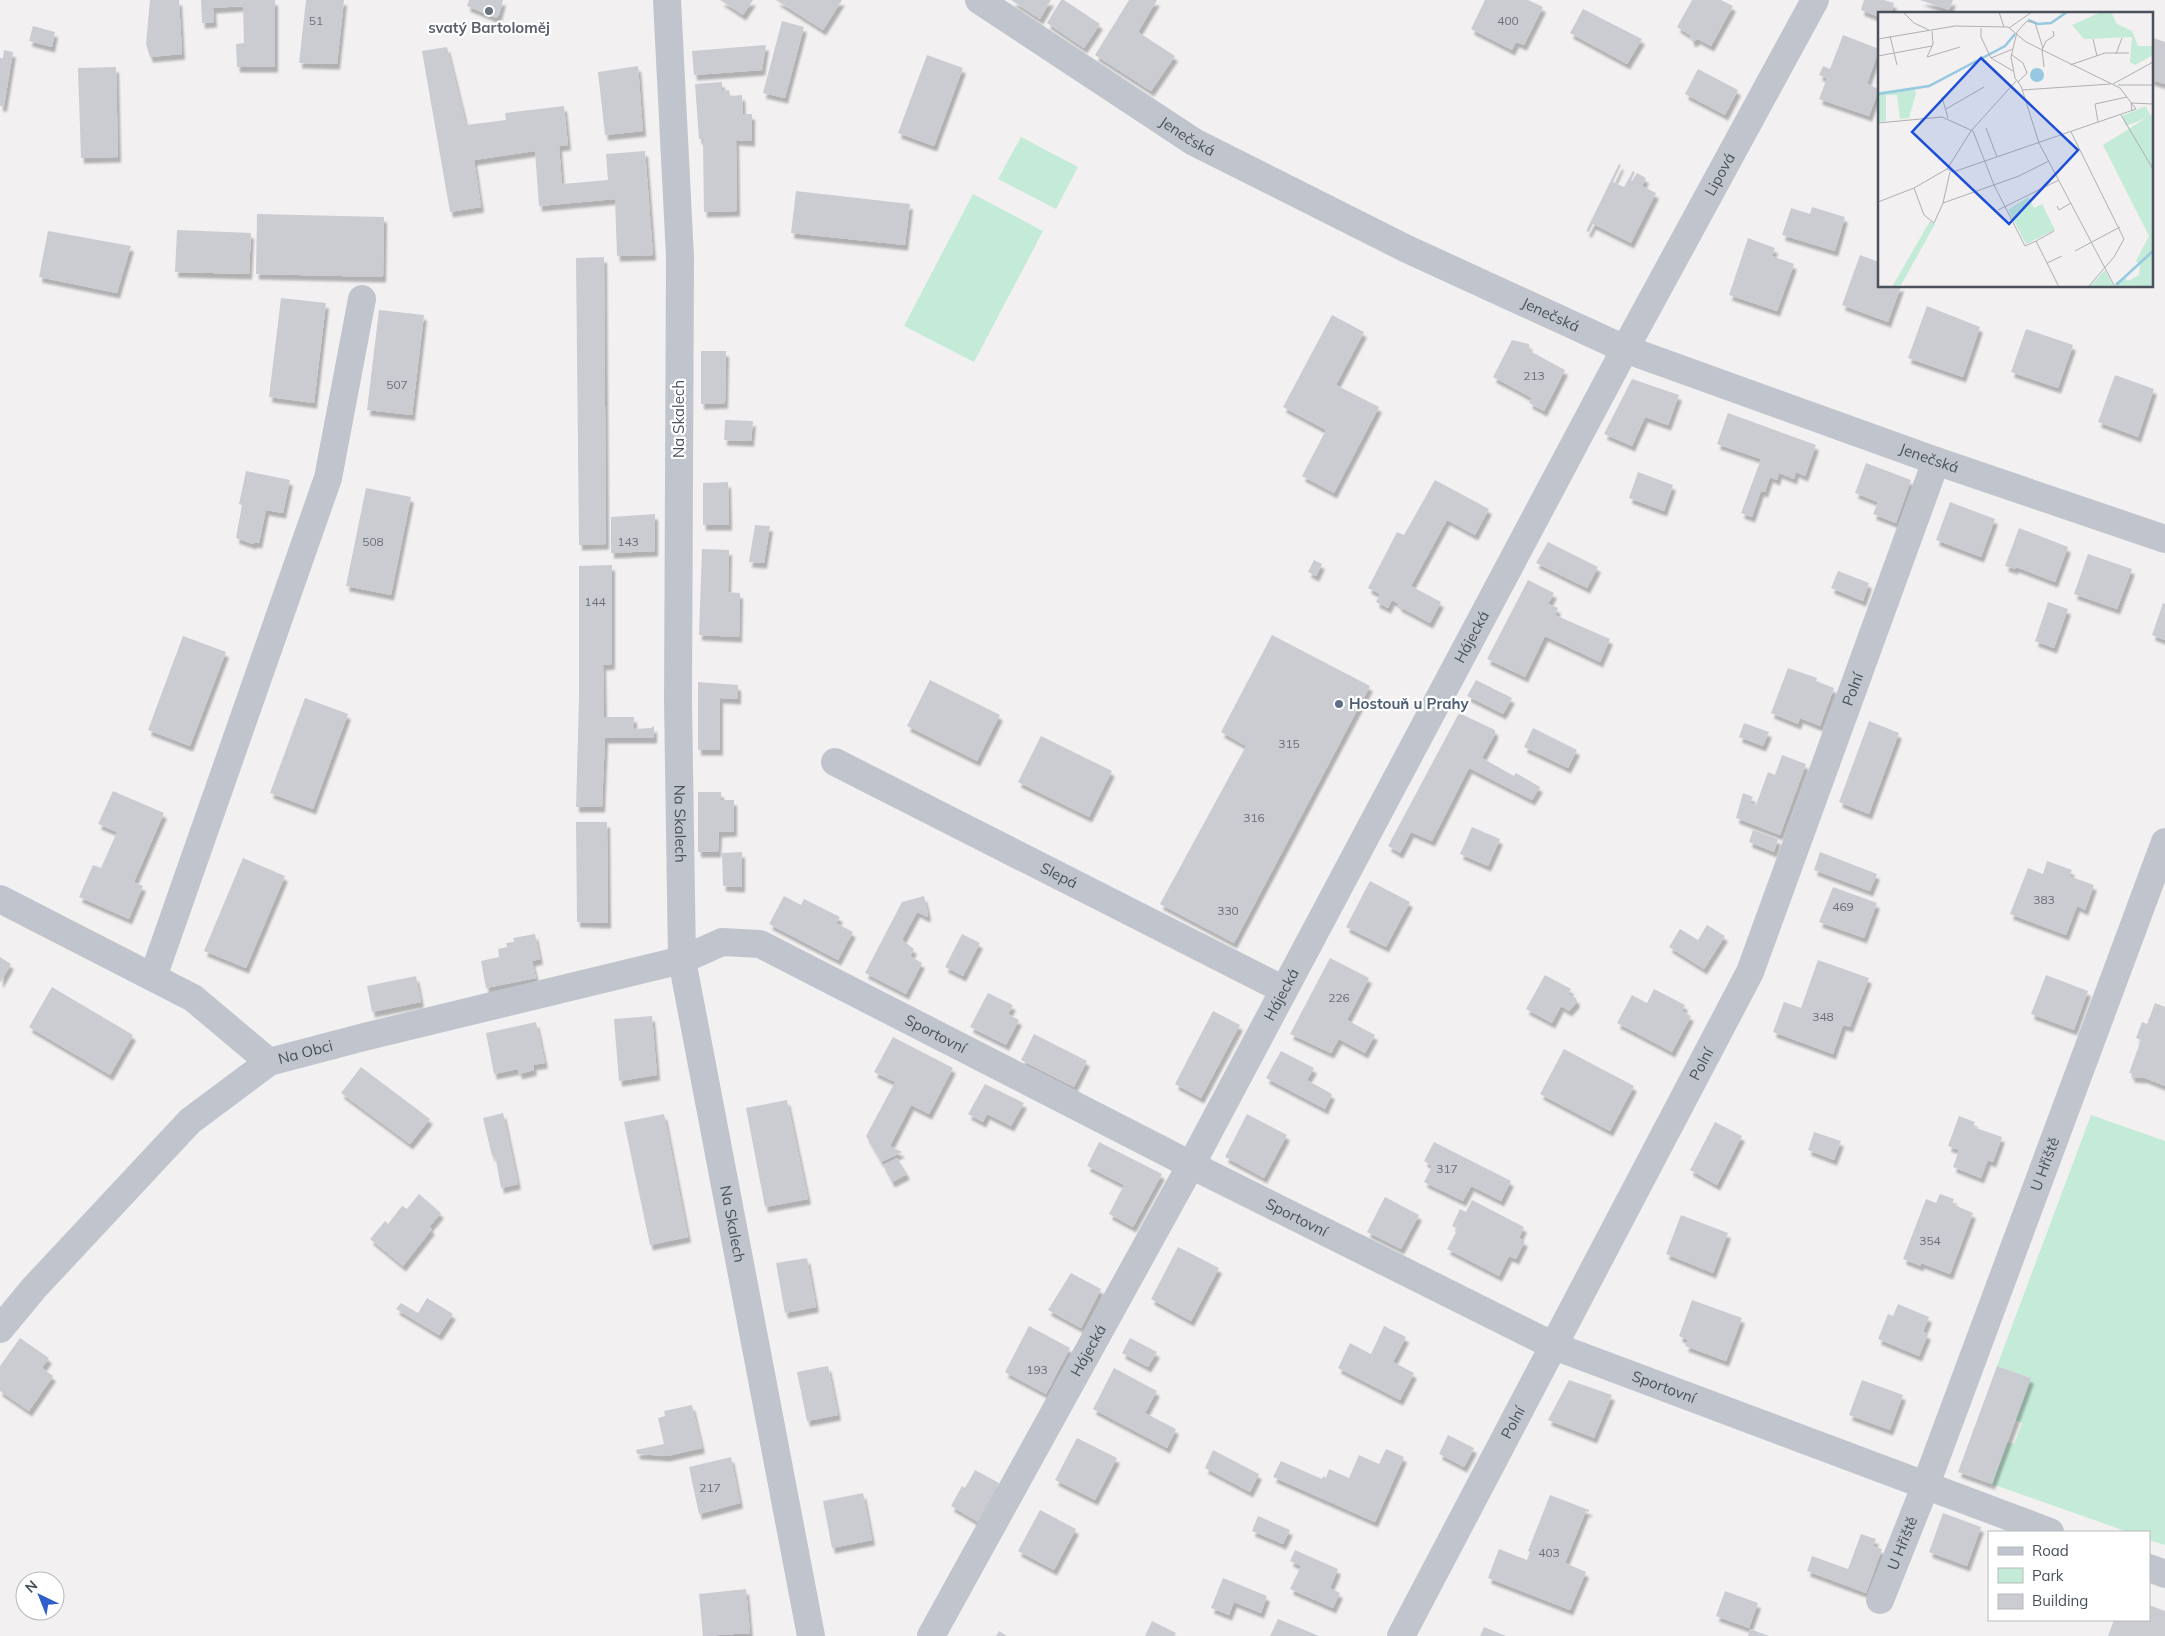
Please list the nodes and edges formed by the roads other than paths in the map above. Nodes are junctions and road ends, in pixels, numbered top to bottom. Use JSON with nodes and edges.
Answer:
{"nodes":[{"id":1,"x":667,"y":0,"type":"edge"},
{"id":2,"x":979,"y":0,"type":"edge"},
{"id":3,"x":1814,"y":0,"type":"edge"},
{"id":4,"x":362,"y":298,"type":"dead end"},
{"id":5,"x":1625,"y":349,"type":"junction"},
{"id":6,"x":1936,"y":461,"type":"junction"},
{"id":7,"x":2165,"y":539,"type":"edge"},
{"id":8,"x":835,"y":762,"type":"dead end"},
{"id":9,"x":2165,"y":842,"type":"edge"},
{"id":10,"x":0,"y":899,"type":"edge"},
{"id":11,"x":682,"y":960,"type":"junction"},
{"id":12,"x":153,"y":977,"type":"junction"},
{"id":13,"x":1284,"y":990,"type":"junction"},
{"id":14,"x":269,"y":1062,"type":"junction"},
{"id":15,"x":1191,"y":1164,"type":"junction"},
{"id":16,"x":0,"y":1329,"type":"edge"},
{"id":17,"x":1554,"y":1346,"type":"junction"},
{"id":18,"x":1925,"y":1487,"type":"junction"},
{"id":19,"x":2047,"y":1531,"type":"edge"},
{"id":20,"x":2150,"y":1568,"type":"edge"},
{"id":21,"x":2165,"y":1574,"type":"edge"},
{"id":22,"x":1880,"y":1600,"type":"dead end"},
{"id":23,"x":811,"y":1636,"type":"edge"},
{"id":24,"x":931,"y":1636,"type":"edge"},
{"id":25,"x":1401,"y":1636,"type":"edge"}],
"edges":[{"from":1,"to":11,"type":"street","name":"Na Skalech"},
{"from":2,"to":5,"type":"street","name":"Jenečská"},
{"from":3,"to":5,"type":"street","name":"Lipová"},
{"from":4,"to":12,"type":"street"},
{"from":5,"to":6,"type":"street","name":"Jenečská"},
{"from":5,"to":13,"type":"street","name":"Hájecká"},
{"from":6,"to":7,"type":"street","name":"Jenečská"},
{"from":6,"to":17,"type":"street","name":"Polní"},
{"from":8,"to":13,"type":"street","name":"Slepá"},
{"from":9,"to":18,"type":"street","name":"U Hřiště"},
{"from":10,"to":12,"type":"street"},
{"from":11,"to":14,"type":"street","name":"Na Obci"},
{"from":11,"to":15,"type":"street","name":"Sportovní"},
{"from":11,"to":23,"type":"street","name":"Na Skalech"},
{"from":12,"to":14,"type":"street"},
{"from":13,"to":15,"type":"street","name":"Hájecká"},
{"from":14,"to":16,"type":"street","name":"Na Obci"},
{"from":15,"to":17,"type":"street","name":"Sportovní"},
{"from":15,"to":24,"type":"street","name":"Hájecká"},
{"from":17,"to":18,"type":"street","name":"Sportovní"},
{"from":17,"to":25,"type":"street","name":"Polní"},
{"from":18,"to":19,"type":"street"},
{"from":18,"to":22,"type":"street","name":"U Hřiště"},
{"from":20,"to":21,"type":"street"}]}
